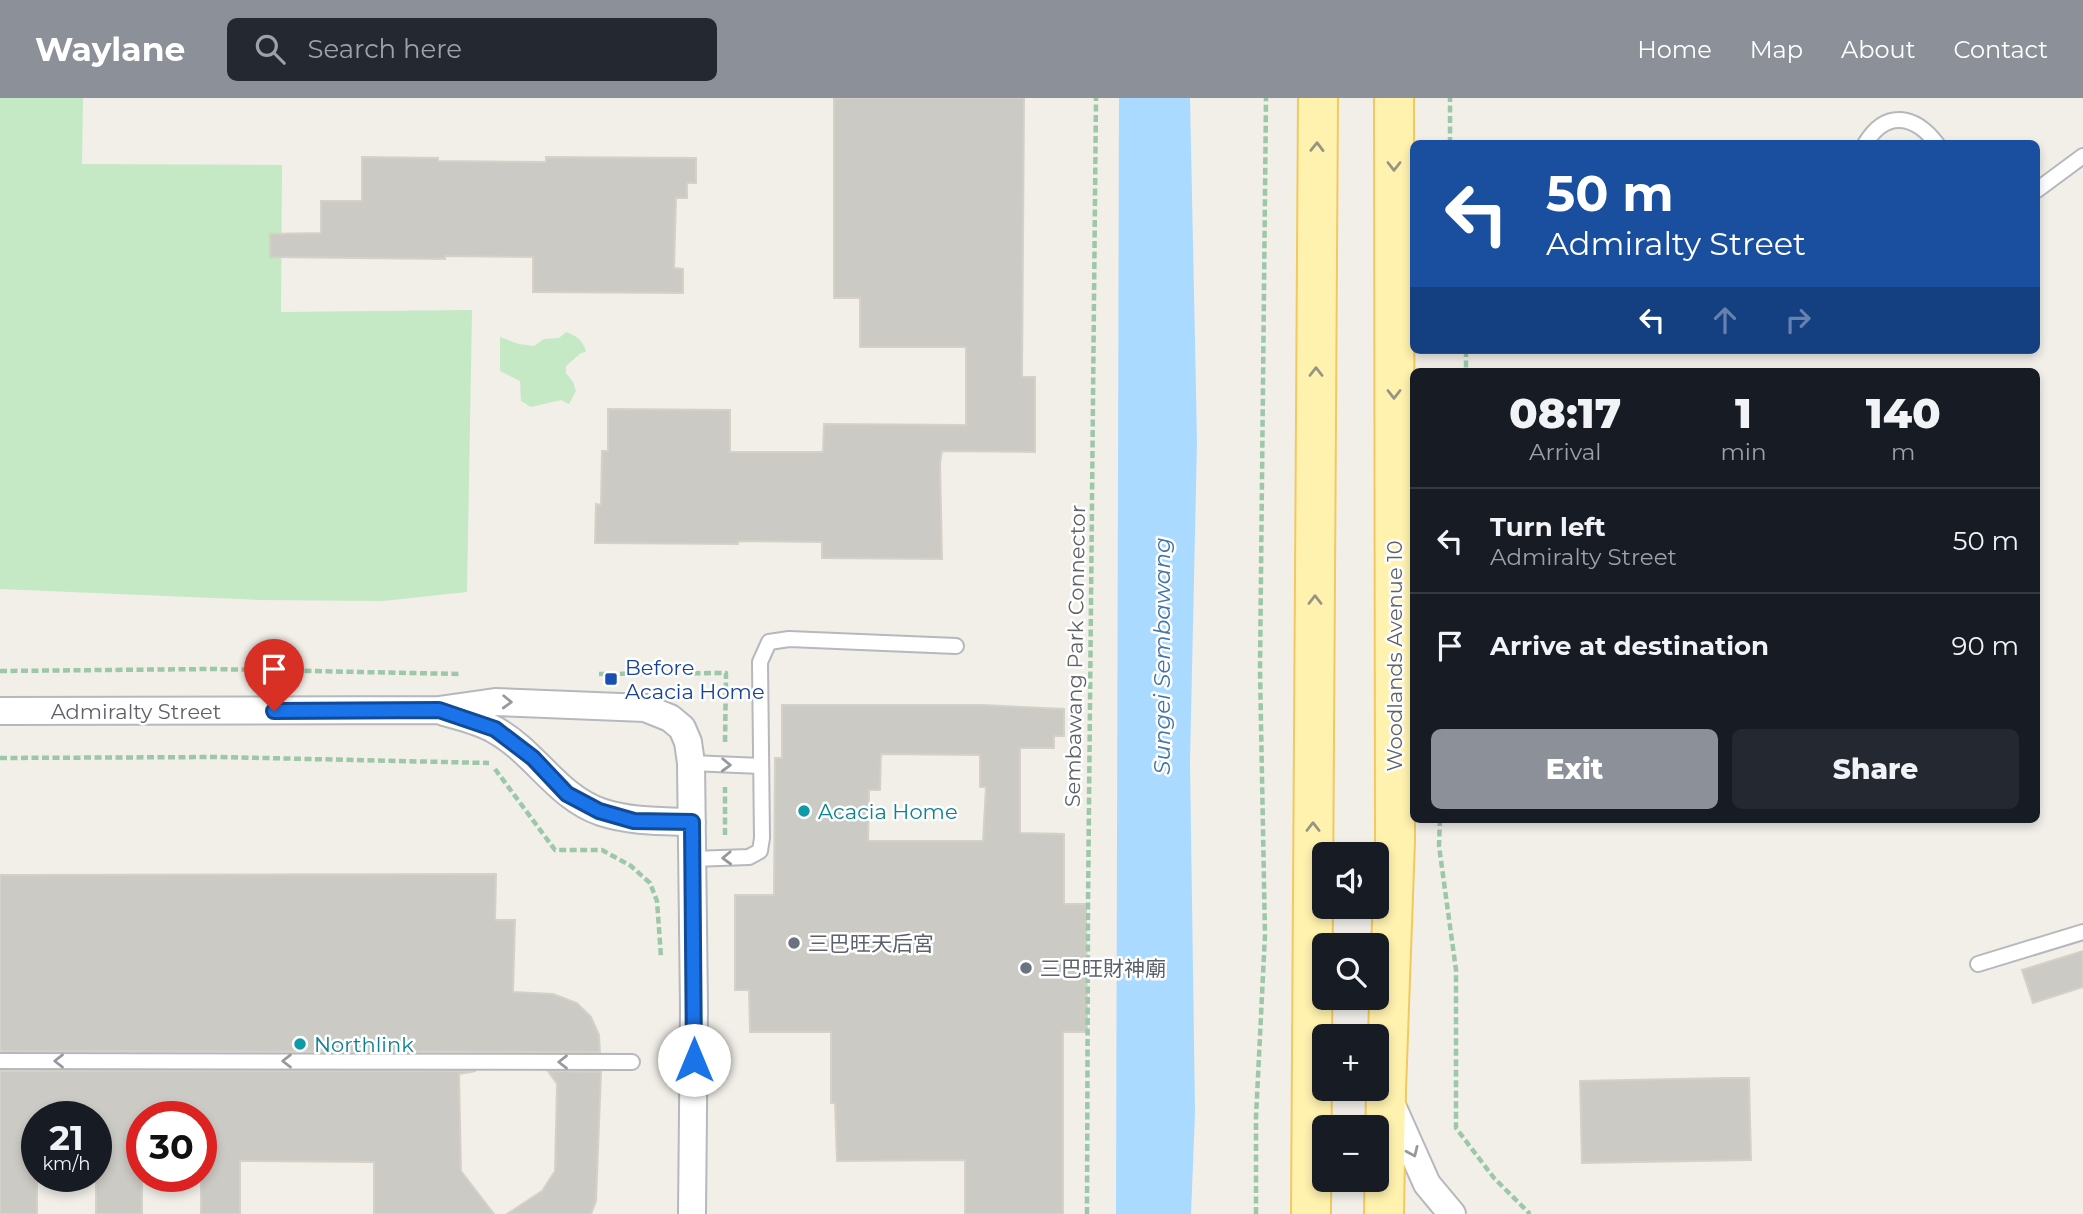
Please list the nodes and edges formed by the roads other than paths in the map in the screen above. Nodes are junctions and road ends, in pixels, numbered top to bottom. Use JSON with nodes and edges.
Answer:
{"nodes":[{"id":1,"x":1318,"y":98,"type":"edge"},
{"id":2,"x":1394,"y":98,"type":"edge"},
{"id":3,"x":1868,"y":140,"type":"edge"},
{"id":4,"x":1933,"y":140,"type":"edge"},
{"id":5,"x":2083,"y":156,"type":"edge"},
{"id":6,"x":2040,"y":188,"type":"edge"},
{"id":7,"x":956,"y":646,"type":"dead end"},
{"id":8,"x":439,"y":710,"type":"junction"},
{"id":9,"x":0,"y":711,"type":"edge"},
{"id":10,"x":691,"y":763,"type":"junction"},
{"id":11,"x":761,"y":766,"type":"junction"},
{"id":12,"x":692,"y":822,"type":"junction"},
{"id":13,"x":692,"y":859,"type":"junction"},
{"id":14,"x":2083,"y":932,"type":"edge"},
{"id":15,"x":1978,"y":964,"type":"dead end"},
{"id":16,"x":1388,"y":1024,"type":"edge"},
{"id":17,"x":0,"y":1060,"type":"edge"},
{"id":18,"x":632,"y":1062,"type":"dead end"},
{"id":19,"x":1389,"y":1099,"type":"edge"},
{"id":20,"x":1385,"y":1101,"type":"edge"},
{"id":21,"x":692,"y":1214,"type":"edge"},
{"id":22,"x":1311,"y":1214,"type":"edge"},
{"id":23,"x":1384,"y":1214,"type":"edge"},
{"id":24,"x":1452,"y":1214,"type":"edge"}],
"edges":[{"from":22,"to":1,"type":"main road","one_way":true},
{"from":2,"to":16,"type":"main road","name":"Woodlands Avenue 10","one_way":true},
{"from":3,"to":4,"type":"lane"},
{"from":5,"to":6,"type":"lane"},
{"from":7,"to":11,"type":"lane"},
{"from":8,"to":9,"type":"street","name":"Admiralty Street"},
{"from":8,"to":10,"type":"street","name":"Admiralty Street","one_way":true},
{"from":8,"to":12,"type":"street","name":"Admiralty Street"},
{"from":10,"to":11,"type":"lane","one_way":true},
{"from":10,"to":12,"type":"street","name":"Admiralty Street"},
{"from":11,"to":13,"type":"lane","one_way":true},
{"from":12,"to":13,"type":"street","name":"Admiralty Street"},
{"from":13,"to":21,"type":"street","name":"Admiralty Street"},
{"from":14,"to":15,"type":"lane"},
{"from":18,"to":17,"type":"lane","one_way":true},
{"from":19,"to":24,"type":"street","one_way":true},
{"from":20,"to":23,"type":"main road","name":"Woodlands Avenue 10"}]}
